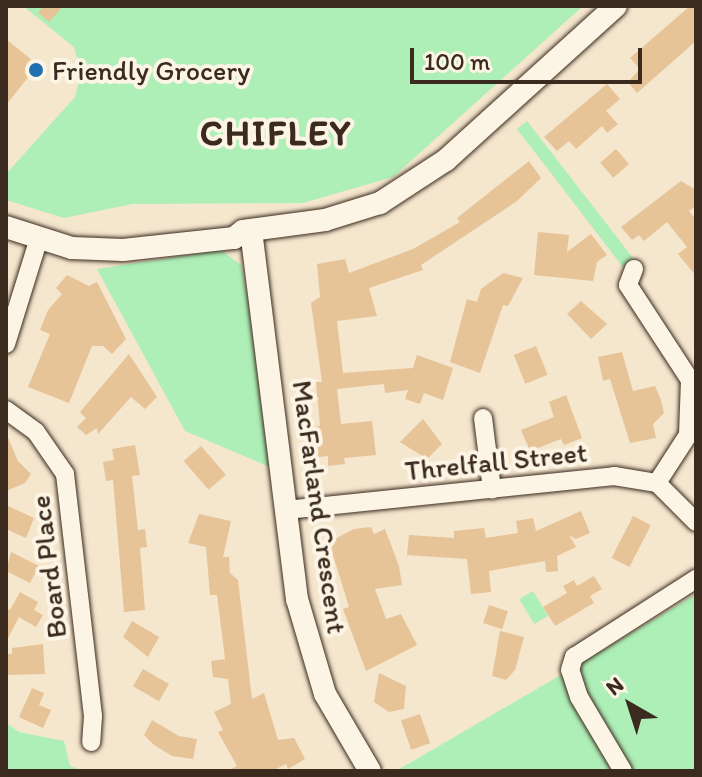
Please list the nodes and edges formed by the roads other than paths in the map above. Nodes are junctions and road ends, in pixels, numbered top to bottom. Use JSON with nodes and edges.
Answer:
{"nodes":[{"id":1,"x":616,"y":6,"type":"edge"},
{"id":2,"x":634,"y":6,"type":"edge"},
{"id":3,"x":6,"y":227,"type":"edge"},
{"id":4,"x":252,"y":236,"type":"junction"},
{"id":5,"x":38,"y":241,"type":"junction"},
{"id":6,"x":634,"y":269,"type":"dead end"},
{"id":7,"x":6,"y":344,"type":"edge"},
{"id":8,"x":6,"y":410,"type":"edge"},
{"id":9,"x":483,"y":418,"type":"dead end"},
{"id":10,"x":657,"y":483,"type":"junction"},
{"id":11,"x":492,"y":489,"type":"junction"},
{"id":12,"x":286,"y":510,"type":"junction"},
{"id":13,"x":696,"y":522,"type":"edge"},
{"id":14,"x":696,"y":579,"type":"edge"},
{"id":15,"x":91,"y":742,"type":"dead end"},
{"id":16,"x":370,"y":771,"type":"edge"},
{"id":17,"x":623,"y":771,"type":"edge"}],
"edges":[{"from":1,"to":4,"type":"street"},
{"from":2,"to":4,"type":"street"},
{"from":3,"to":5,"type":"street"},
{"from":4,"to":5,"type":"street"},
{"from":4,"to":12,"type":"street","name":"MacFarland Crescent"},
{"from":5,"to":7,"type":"street"},
{"from":6,"to":10,"type":"street"},
{"from":8,"to":15,"type":"street","name":"Board Place"},
{"from":9,"to":11,"type":"street"},
{"from":10,"to":11,"type":"street","name":"Threlfall Street"},
{"from":10,"to":13,"type":"street"},
{"from":11,"to":12,"type":"street","name":"Threlfall Street"},
{"from":12,"to":16,"type":"street","name":"MacFarland Crescent"},
{"from":14,"to":17,"type":"street"}]}
